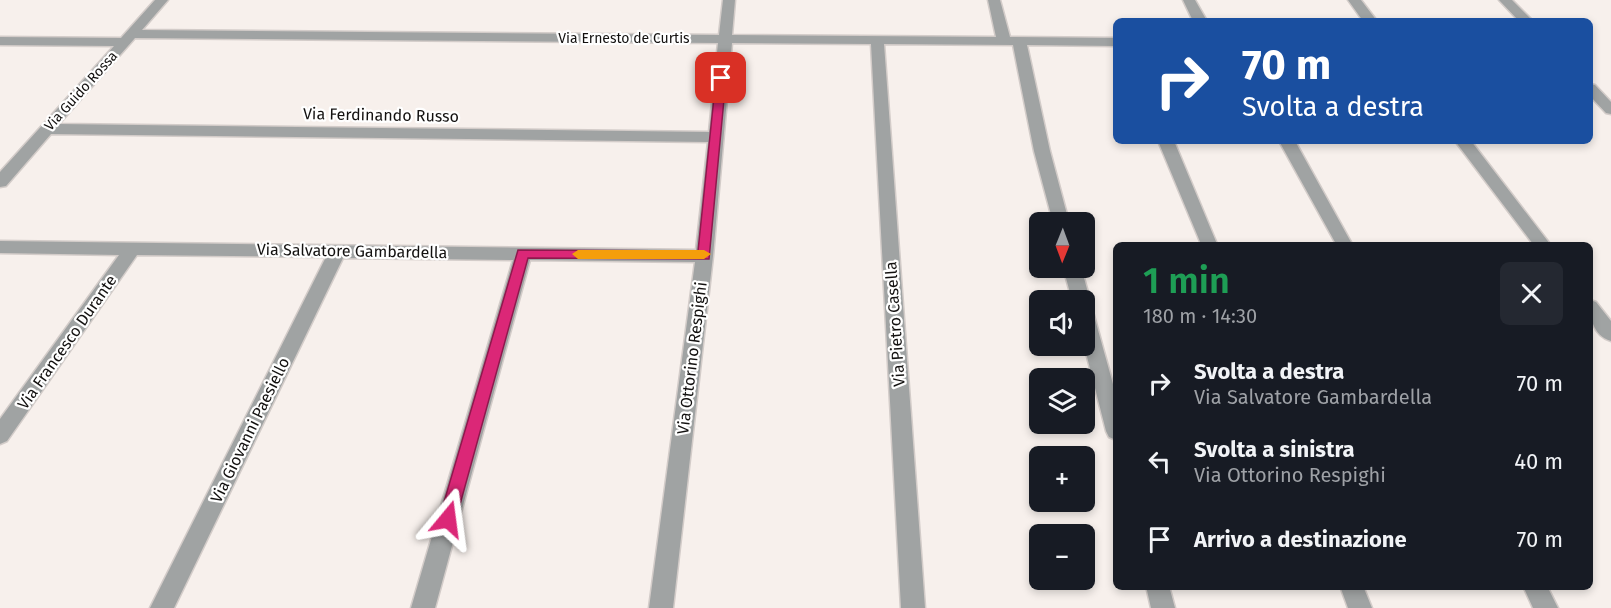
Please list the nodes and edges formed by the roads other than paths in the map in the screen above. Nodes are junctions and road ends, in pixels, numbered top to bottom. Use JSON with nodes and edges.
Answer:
{"nodes":[{"id":1,"x":162,"y":0,"type":"edge"},
{"id":2,"x":729,"y":0,"type":"edge"},
{"id":3,"x":994,"y":0,"type":"edge"},
{"id":4,"x":1189,"y":0,"type":"edge"},
{"id":5,"x":1354,"y":0,"type":"edge"},
{"id":6,"x":1505,"y":0,"type":"edge"},
{"id":7,"x":1198,"y":18,"type":"edge"},
{"id":8,"x":1368,"y":18,"type":"edge"},
{"id":9,"x":1523,"y":18,"type":"edge"},
{"id":10,"x":128,"y":38,"type":"junction"},
{"id":11,"x":725,"y":39,"type":"junction"},
{"id":12,"x":877,"y":40,"type":"junction"},
{"id":13,"x":0,"y":41,"type":"edge"},
{"id":14,"x":1011,"y":41,"type":"junction"},
{"id":15,"x":1113,"y":42,"type":"edge"},
{"id":16,"x":1593,"y":91,"type":"edge"},
{"id":17,"x":1611,"y":110,"type":"edge"},
{"id":18,"x":47,"y":129,"type":"junction"},
{"id":19,"x":715,"y":137,"type":"junction"},
{"id":20,"x":1167,"y":144,"type":"edge"},
{"id":21,"x":1289,"y":144,"type":"edge"},
{"id":22,"x":1465,"y":144,"type":"edge"},
{"id":23,"x":0,"y":182,"type":"edge"},
{"id":24,"x":1057,"y":212,"type":"edge"},
{"id":25,"x":1208,"y":242,"type":"edge"},
{"id":26,"x":1343,"y":242,"type":"edge"},
{"id":27,"x":1540,"y":242,"type":"edge"},
{"id":28,"x":0,"y":246,"type":"edge"},
{"id":29,"x":133,"y":248,"type":"junction"},
{"id":30,"x":338,"y":251,"type":"junction"},
{"id":31,"x":523,"y":254,"type":"junction"},
{"id":32,"x":704,"y":256,"type":"junction"},
{"id":33,"x":1593,"y":311,"type":"edge"},
{"id":34,"x":1611,"y":334,"type":"edge"},
{"id":35,"x":1095,"y":353,"type":"edge"},
{"id":36,"x":1113,"y":419,"type":"edge"},
{"id":37,"x":0,"y":435,"type":"edge"},
{"id":38,"x":1159,"y":590,"type":"edge"},
{"id":39,"x":1353,"y":590,"type":"edge"},
{"id":40,"x":1536,"y":590,"type":"edge"},
{"id":41,"x":162,"y":608,"type":"edge"},
{"id":42,"x":423,"y":608,"type":"edge"},
{"id":43,"x":661,"y":608,"type":"edge"},
{"id":44,"x":913,"y":608,"type":"edge"},
{"id":45,"x":1163,"y":608,"type":"edge"},
{"id":46,"x":1360,"y":608,"type":"edge"},
{"id":47,"x":1546,"y":608,"type":"edge"}],
"edges":[{"from":1,"to":10,"type":"street","name":"Via Guido Rossa"},
{"from":2,"to":11,"type":"street","name":"Via Ottorino Respighi"},
{"from":3,"to":14,"type":"street"},
{"from":4,"to":7,"type":"street"},
{"from":5,"to":8,"type":"street"},
{"from":6,"to":9,"type":"street"},
{"from":10,"to":11,"type":"street","name":"Via Ernesto de Curtis"},
{"from":10,"to":13,"type":"street","name":"Via Ernesto de Curtis"},
{"from":10,"to":18,"type":"street","name":"Via Guido Rossa"},
{"from":11,"to":12,"type":"street","name":"Via Ernesto de Curtis"},
{"from":11,"to":19,"type":"street","name":"Via Ottorino Respighi"},
{"from":12,"to":14,"type":"street","name":"Via Ernesto de Curtis"},
{"from":12,"to":44,"type":"street","name":"Via Pietro Casella"},
{"from":14,"to":15,"type":"street","name":"Via Ernesto de Curtis"},
{"from":14,"to":24,"type":"street"},
{"from":16,"to":17,"type":"street"},
{"from":18,"to":19,"type":"street","name":"Via Ferdinando Russo"},
{"from":18,"to":23,"type":"street","name":"Via Guido Rossa"},
{"from":19,"to":32,"type":"street","name":"Via Ottorino Respighi"},
{"from":20,"to":25,"type":"street"},
{"from":21,"to":26,"type":"street"},
{"from":22,"to":27,"type":"street"},
{"from":28,"to":29,"type":"street","name":"Via Salvatore Gambardella"},
{"from":29,"to":30,"type":"street","name":"Via Salvatore Gambardella"},
{"from":29,"to":37,"type":"street","name":"Via Francesco Durante"},
{"from":30,"to":31,"type":"street","name":"Via Salvatore Gambardella"},
{"from":30,"to":41,"type":"street","name":"Via Giovanni Paesiello"},
{"from":31,"to":32,"type":"street","name":"Via Salvatore Gambardella"},
{"from":31,"to":42,"type":"street"},
{"from":32,"to":43,"type":"street","name":"Via Ottorino Respighi"},
{"from":33,"to":34,"type":"street"},
{"from":35,"to":36,"type":"street"},
{"from":38,"to":45,"type":"street"},
{"from":39,"to":46,"type":"street"},
{"from":40,"to":47,"type":"street"}]}
